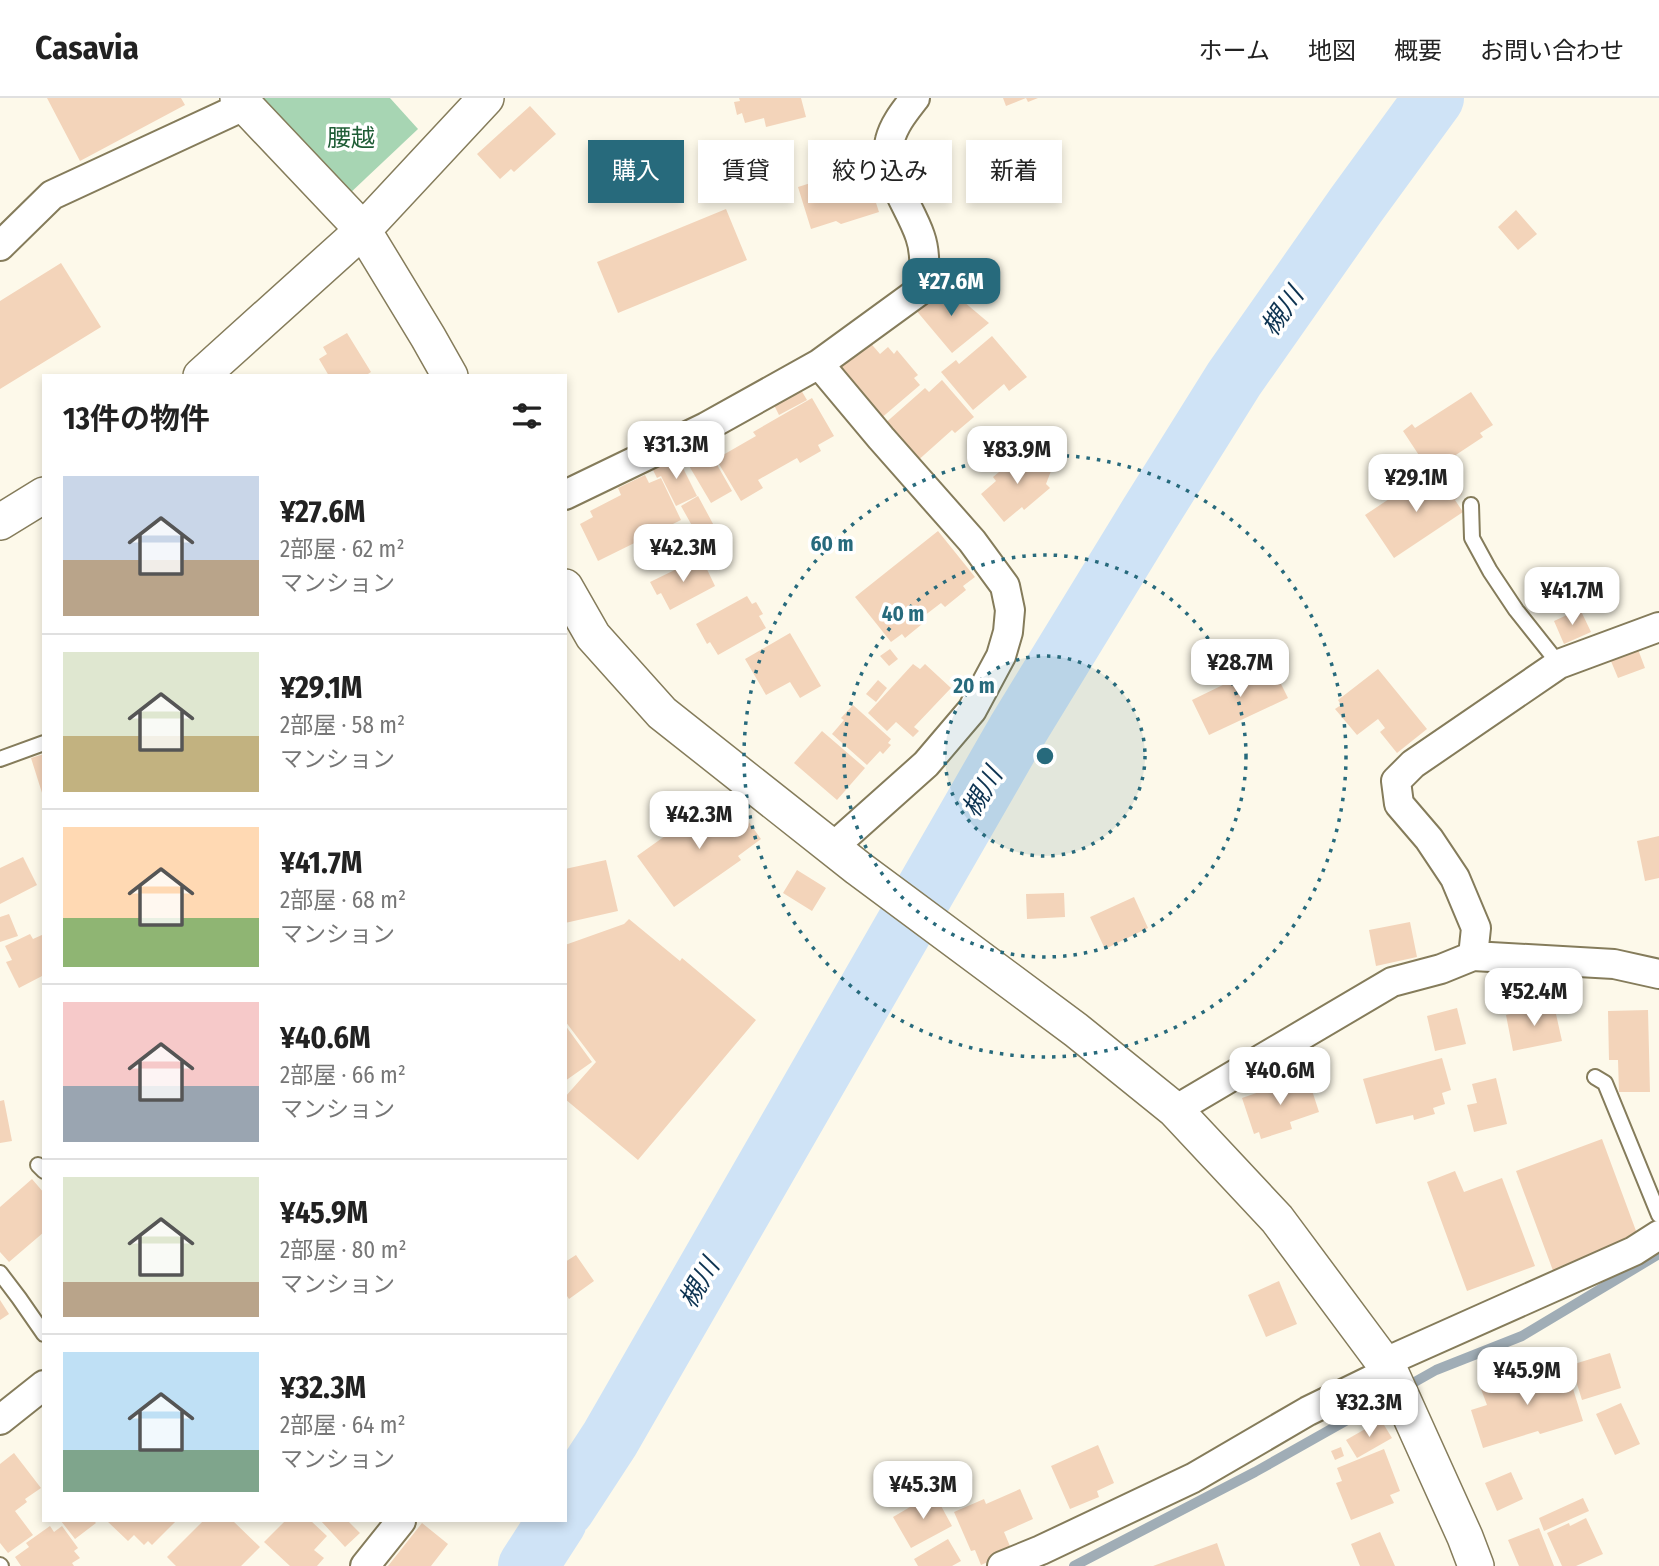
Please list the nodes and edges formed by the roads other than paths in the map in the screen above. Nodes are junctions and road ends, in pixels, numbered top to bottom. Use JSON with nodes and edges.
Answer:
{"nodes":[{"id":1,"x":486,"y":98,"type":"edge"},
{"id":2,"x":915,"y":98,"type":"edge"},
{"id":3,"x":241,"y":102,"type":"edge"},
{"id":4,"x":363,"y":230,"type":"junction"},
{"id":5,"x":0,"y":246,"type":"edge"},
{"id":6,"x":819,"y":364,"type":"junction"},
{"id":7,"x":203,"y":374,"type":"edge"},
{"id":8,"x":449,"y":374,"type":"edge"},
{"id":9,"x":567,"y":494,"type":"edge"},
{"id":10,"x":42,"y":496,"type":"edge"},
{"id":11,"x":1471,"y":505,"type":"dead end"},
{"id":12,"x":0,"y":522,"type":"edge"},
{"id":13,"x":567,"y":590,"type":"edge"},
{"id":14,"x":1659,"y":627,"type":"edge"},
{"id":15,"x":1559,"y":664,"type":"junction"},
{"id":16,"x":42,"y":744,"type":"edge"},
{"id":17,"x":0,"y":759,"type":"edge"},
{"id":18,"x":845,"y":857,"type":"junction"},
{"id":19,"x":1473,"y":956,"type":"junction"},
{"id":20,"x":1659,"y":974,"type":"edge"},
{"id":21,"x":1595,"y":1077,"type":"dead end"},
{"id":22,"x":1175,"y":1111,"type":"junction"},
{"id":23,"x":1659,"y":1215,"type":"edge"},
{"id":24,"x":1659,"y":1235,"type":"edge"},
{"id":25,"x":0,"y":1273,"type":"edge"},
{"id":26,"x":42,"y":1331,"type":"edge"},
{"id":27,"x":1386,"y":1367,"type":"junction"},
{"id":28,"x":42,"y":1387,"type":"edge"},
{"id":29,"x":0,"y":1420,"type":"edge"},
{"id":30,"x":400,"y":1522,"type":"edge"},
{"id":31,"x":366,"y":1566,"type":"edge"},
{"id":32,"x":1002,"y":1566,"type":"edge"},
{"id":33,"x":1476,"y":1566,"type":"edge"}],
"edges":[{"from":1,"to":4,"type":"street"},
{"from":2,"to":6,"type":"street"},
{"from":3,"to":4,"type":"street"},
{"from":3,"to":5,"type":"street"},
{"from":4,"to":7,"type":"street"},
{"from":4,"to":8,"type":"street"},
{"from":6,"to":9,"type":"street"},
{"from":6,"to":18,"type":"street"},
{"from":10,"to":12,"type":"street"},
{"from":11,"to":15,"type":"lane"},
{"from":13,"to":18,"type":"street"},
{"from":14,"to":15,"type":"street"},
{"from":15,"to":19,"type":"street"},
{"from":16,"to":17,"type":"lane"},
{"from":18,"to":22,"type":"street"},
{"from":19,"to":20,"type":"street"},
{"from":19,"to":22,"type":"street"},
{"from":21,"to":23,"type":"lane"},
{"from":22,"to":27,"type":"street"},
{"from":24,"to":27,"type":"street"},
{"from":25,"to":26,"type":"lane"},
{"from":27,"to":32,"type":"street"},
{"from":27,"to":33,"type":"street"},
{"from":28,"to":29,"type":"street"},
{"from":30,"to":31,"type":"street"}]}
